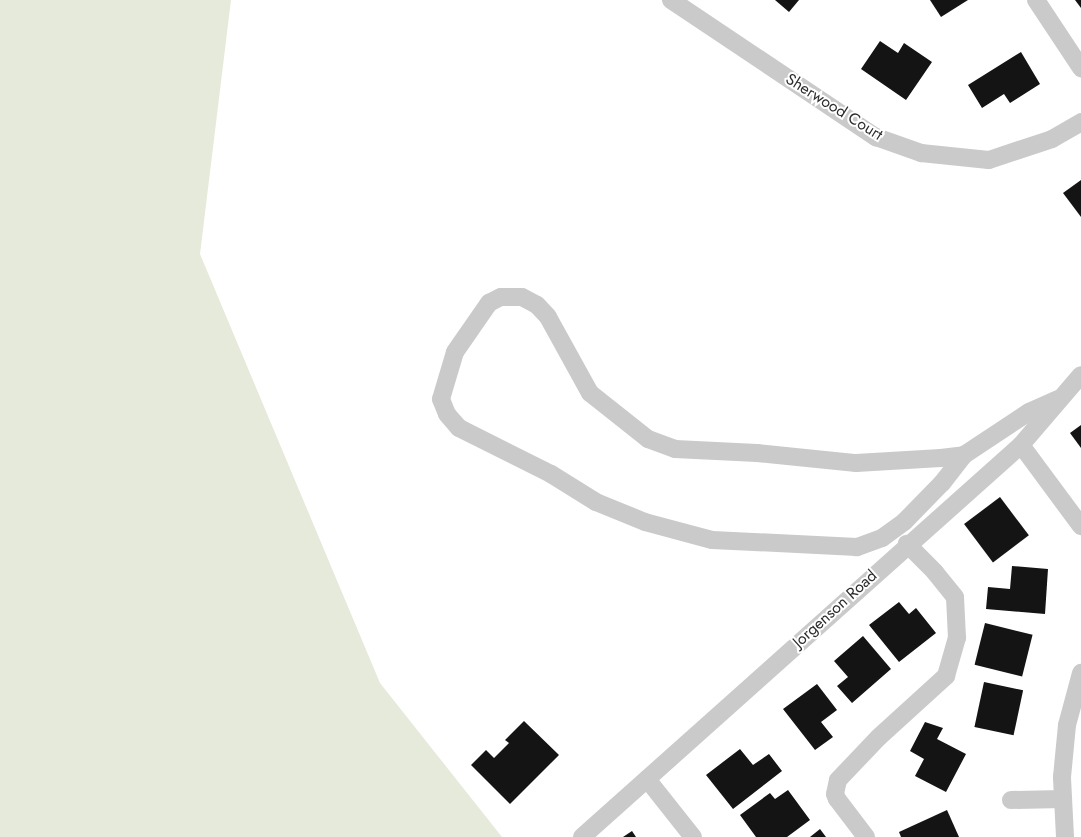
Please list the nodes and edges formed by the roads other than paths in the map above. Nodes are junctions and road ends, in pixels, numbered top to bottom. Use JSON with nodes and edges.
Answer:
{"nodes":[{"id":1,"x":671,"y":0,"type":"edge"},
{"id":2,"x":1036,"y":0,"type":"edge"},
{"id":3,"x":1081,"y":68,"type":"edge"},
{"id":4,"x":1081,"y":122,"type":"edge"},
{"id":5,"x":1081,"y":375,"type":"edge"},
{"id":6,"x":1058,"y":399,"type":"junction"},
{"id":7,"x":1021,"y":445,"type":"junction"},
{"id":8,"x":964,"y":455,"type":"junction"},
{"id":9,"x":1081,"y":526,"type":"edge"},
{"id":10,"x":908,"y":544,"type":"junction"},
{"id":11,"x":1081,"y":673,"type":"edge"},
{"id":12,"x":647,"y":779,"type":"junction"},
{"id":13,"x":1063,"y":799,"type":"junction"},
{"id":14,"x":1011,"y":800,"type":"dead end"},
{"id":15,"x":582,"y":837,"type":"edge"},
{"id":16,"x":693,"y":837,"type":"edge"},
{"id":17,"x":866,"y":837,"type":"edge"},
{"id":18,"x":1065,"y":837,"type":"edge"}],
"edges":[{"from":1,"to":4,"type":"street","name":"Sherwood Court"},
{"from":2,"to":3,"type":"street"},
{"from":5,"to":6,"type":"street","name":"Jorgenson Road"},
{"from":6,"to":7,"type":"street","name":"Jorgenson Road"},
{"from":6,"to":8,"type":"street"},
{"from":7,"to":9,"type":"street"},
{"from":7,"to":10,"type":"street","name":"Jorgenson Road"},
{"from":8,"to":8,"type":"street"},
{"from":10,"to":12,"type":"street","name":"Jorgenson Road"},
{"from":10,"to":17,"type":"street"},
{"from":11,"to":13,"type":"street"},
{"from":12,"to":15,"type":"street","name":"Jorgenson Road"},
{"from":12,"to":16,"type":"street"},
{"from":13,"to":14,"type":"street"},
{"from":13,"to":18,"type":"street"}]}
